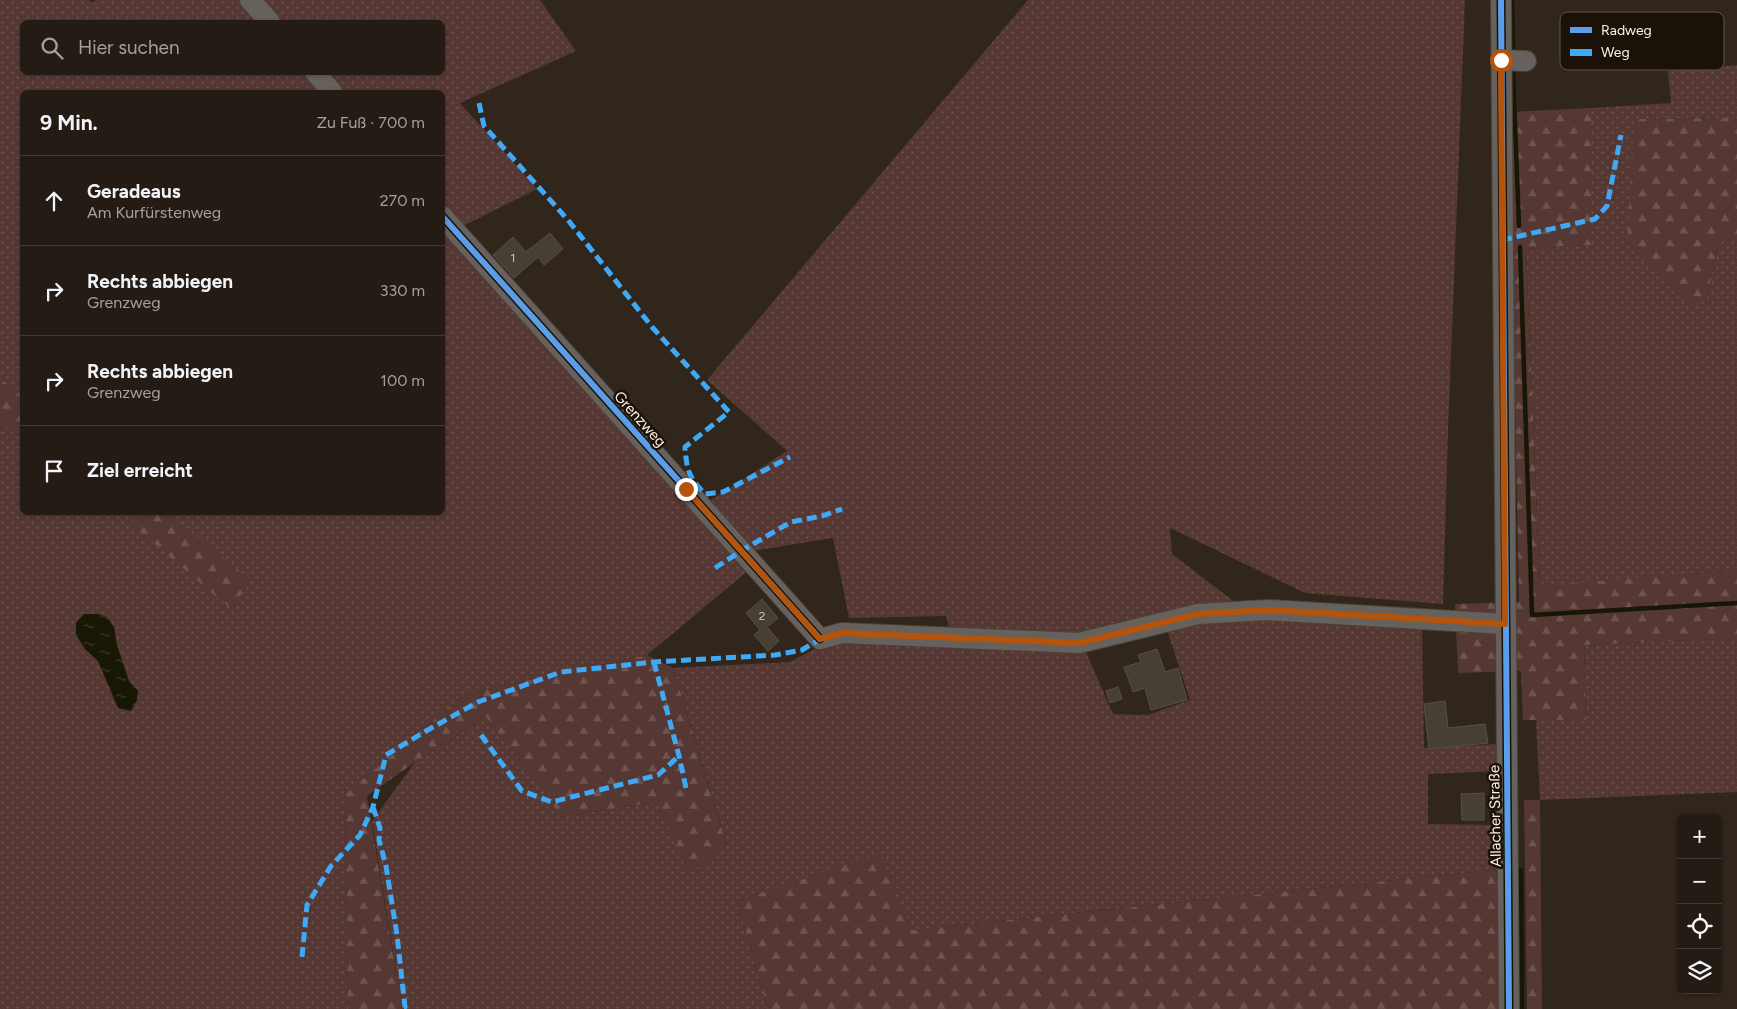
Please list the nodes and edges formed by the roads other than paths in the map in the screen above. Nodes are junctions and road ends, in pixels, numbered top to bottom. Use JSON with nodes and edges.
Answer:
{"nodes":[{"id":1,"x":250,"y":0,"type":"edge"},
{"id":2,"x":1501,"y":0,"type":"edge"},
{"id":3,"x":268,"y":20,"type":"edge"},
{"id":4,"x":1501,"y":60,"type":"junction"},
{"id":5,"x":1526,"y":61,"type":"dead end"},
{"id":6,"x":317,"y":75,"type":"edge"},
{"id":7,"x":330,"y":90,"type":"edge"},
{"id":8,"x":445,"y":219,"type":"edge"},
{"id":9,"x":1505,"y":624,"type":"junction"},
{"id":10,"x":1509,"y":1009,"type":"edge"}],
"edges":[{"from":1,"to":3,"type":"street"},
{"from":2,"to":4,"type":"street","name":"Allacher Straße"},
{"from":4,"to":5,"type":"street"},
{"from":4,"to":9,"type":"street","name":"Allacher Straße"},
{"from":6,"to":7,"type":"street"},
{"from":8,"to":9,"type":"street","name":"Grenzweg"},
{"from":9,"to":10,"type":"street","name":"Allacher Straße"}]}
